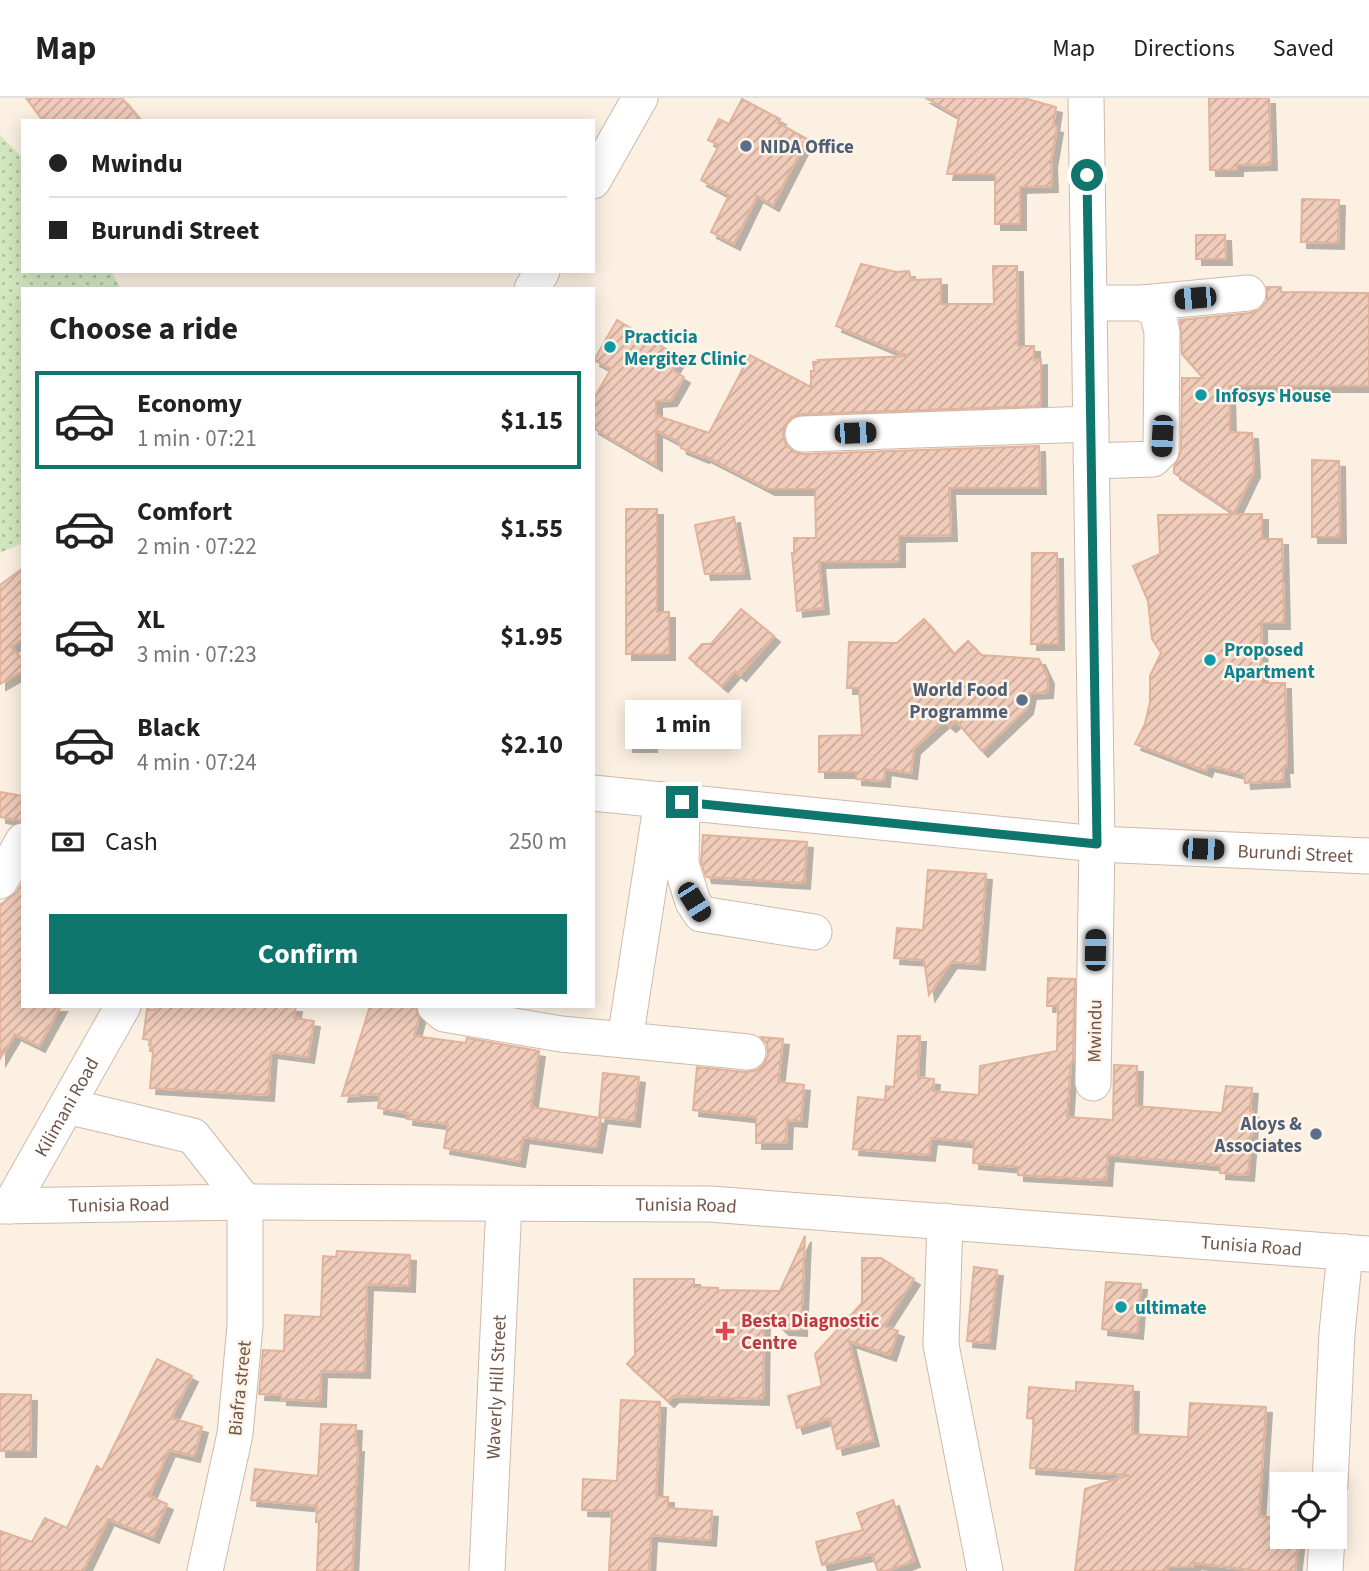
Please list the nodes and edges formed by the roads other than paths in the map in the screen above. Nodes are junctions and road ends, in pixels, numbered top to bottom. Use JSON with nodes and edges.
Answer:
{"nodes":[{"id":1,"x":640,"y":98,"type":"edge"},
{"id":2,"x":1086,"y":98,"type":"edge"},
{"id":3,"x":595,"y":177,"type":"edge"},
{"id":4,"x":1248,"y":293,"type":"dead end"},
{"id":5,"x":1089,"y":303,"type":"junction"},
{"id":6,"x":1143,"y":303,"type":"junction"},
{"id":7,"x":1091,"y":424,"type":"junction"},
{"id":8,"x":803,"y":434,"type":"dead end"},
{"id":9,"x":1091,"y":461,"type":"junction"},
{"id":10,"x":595,"y":793,"type":"edge"},
{"id":11,"x":672,"y":801,"type":"junction"},
{"id":12,"x":21,"y":844,"type":"edge"},
{"id":13,"x":1097,"y":844,"type":"junction"},
{"id":14,"x":1369,"y":856,"type":"edge"},
{"id":15,"x":0,"y":881,"type":"edge"},
{"id":16,"x":814,"y":932,"type":"dead end"},
{"id":17,"x":122,"y":1008,"type":"edge"},
{"id":18,"x":437,"y":1008,"type":"edge"},
{"id":19,"x":625,"y":1040,"type":"junction"},
{"id":20,"x":748,"y":1052,"type":"dead end"},
{"id":21,"x":1093,"y":1083,"type":"dead end"},
{"id":22,"x":66,"y":1106,"type":"junction"},
{"id":23,"x":245,"y":1202,"type":"junction"},
{"id":24,"x":504,"y":1204,"type":"junction"},
{"id":25,"x":5,"y":1206,"type":"edge"},
{"id":26,"x":945,"y":1222,"type":"junction"},
{"id":27,"x":1357,"y":1253,"type":"edge"},
{"id":28,"x":1331,"y":1472,"type":"edge"},
{"id":29,"x":1326,"y":1549,"type":"edge"},
{"id":30,"x":205,"y":1571,"type":"edge"},
{"id":31,"x":486,"y":1571,"type":"edge"},
{"id":32,"x":985,"y":1571,"type":"edge"},
{"id":33,"x":1325,"y":1571,"type":"edge"}],
"edges":[{"from":1,"to":3,"type":"street"},
{"from":2,"to":5,"type":"street","name":"Mwindu"},
{"from":4,"to":6,"type":"street"},
{"from":5,"to":6,"type":"street"},
{"from":5,"to":7,"type":"street","name":"Mwindu"},
{"from":6,"to":9,"type":"street"},
{"from":7,"to":8,"type":"street"},
{"from":7,"to":9,"type":"street","name":"Mwindu"},
{"from":9,"to":13,"type":"street","name":"Mwindu"},
{"from":10,"to":11,"type":"street","name":"Burundi Street"},
{"from":11,"to":13,"type":"street","name":"Burundi Street"},
{"from":11,"to":16,"type":"street"},
{"from":11,"to":19,"type":"street"},
{"from":12,"to":15,"type":"street"},
{"from":13,"to":14,"type":"street","name":"Burundi Street"},
{"from":13,"to":21,"type":"street","name":"Mwindu"},
{"from":17,"to":22,"type":"street","name":"Kilimani Road"},
{"from":18,"to":19,"type":"street"},
{"from":19,"to":20,"type":"street"},
{"from":22,"to":23,"type":"street"},
{"from":22,"to":25,"type":"street","name":"Kilimani Road"},
{"from":23,"to":24,"type":"street","name":"Tunisia Road"},
{"from":23,"to":25,"type":"street","name":"Tunisia Road"},
{"from":23,"to":30,"type":"street","name":"Biafra street"},
{"from":24,"to":26,"type":"street","name":"Tunisia Road"},
{"from":24,"to":31,"type":"street","name":"Waverly Hill Street"},
{"from":26,"to":27,"type":"street","name":"Tunisia Road"},
{"from":26,"to":32,"type":"street"},
{"from":27,"to":28,"type":"street"},
{"from":29,"to":33,"type":"street"}]}
